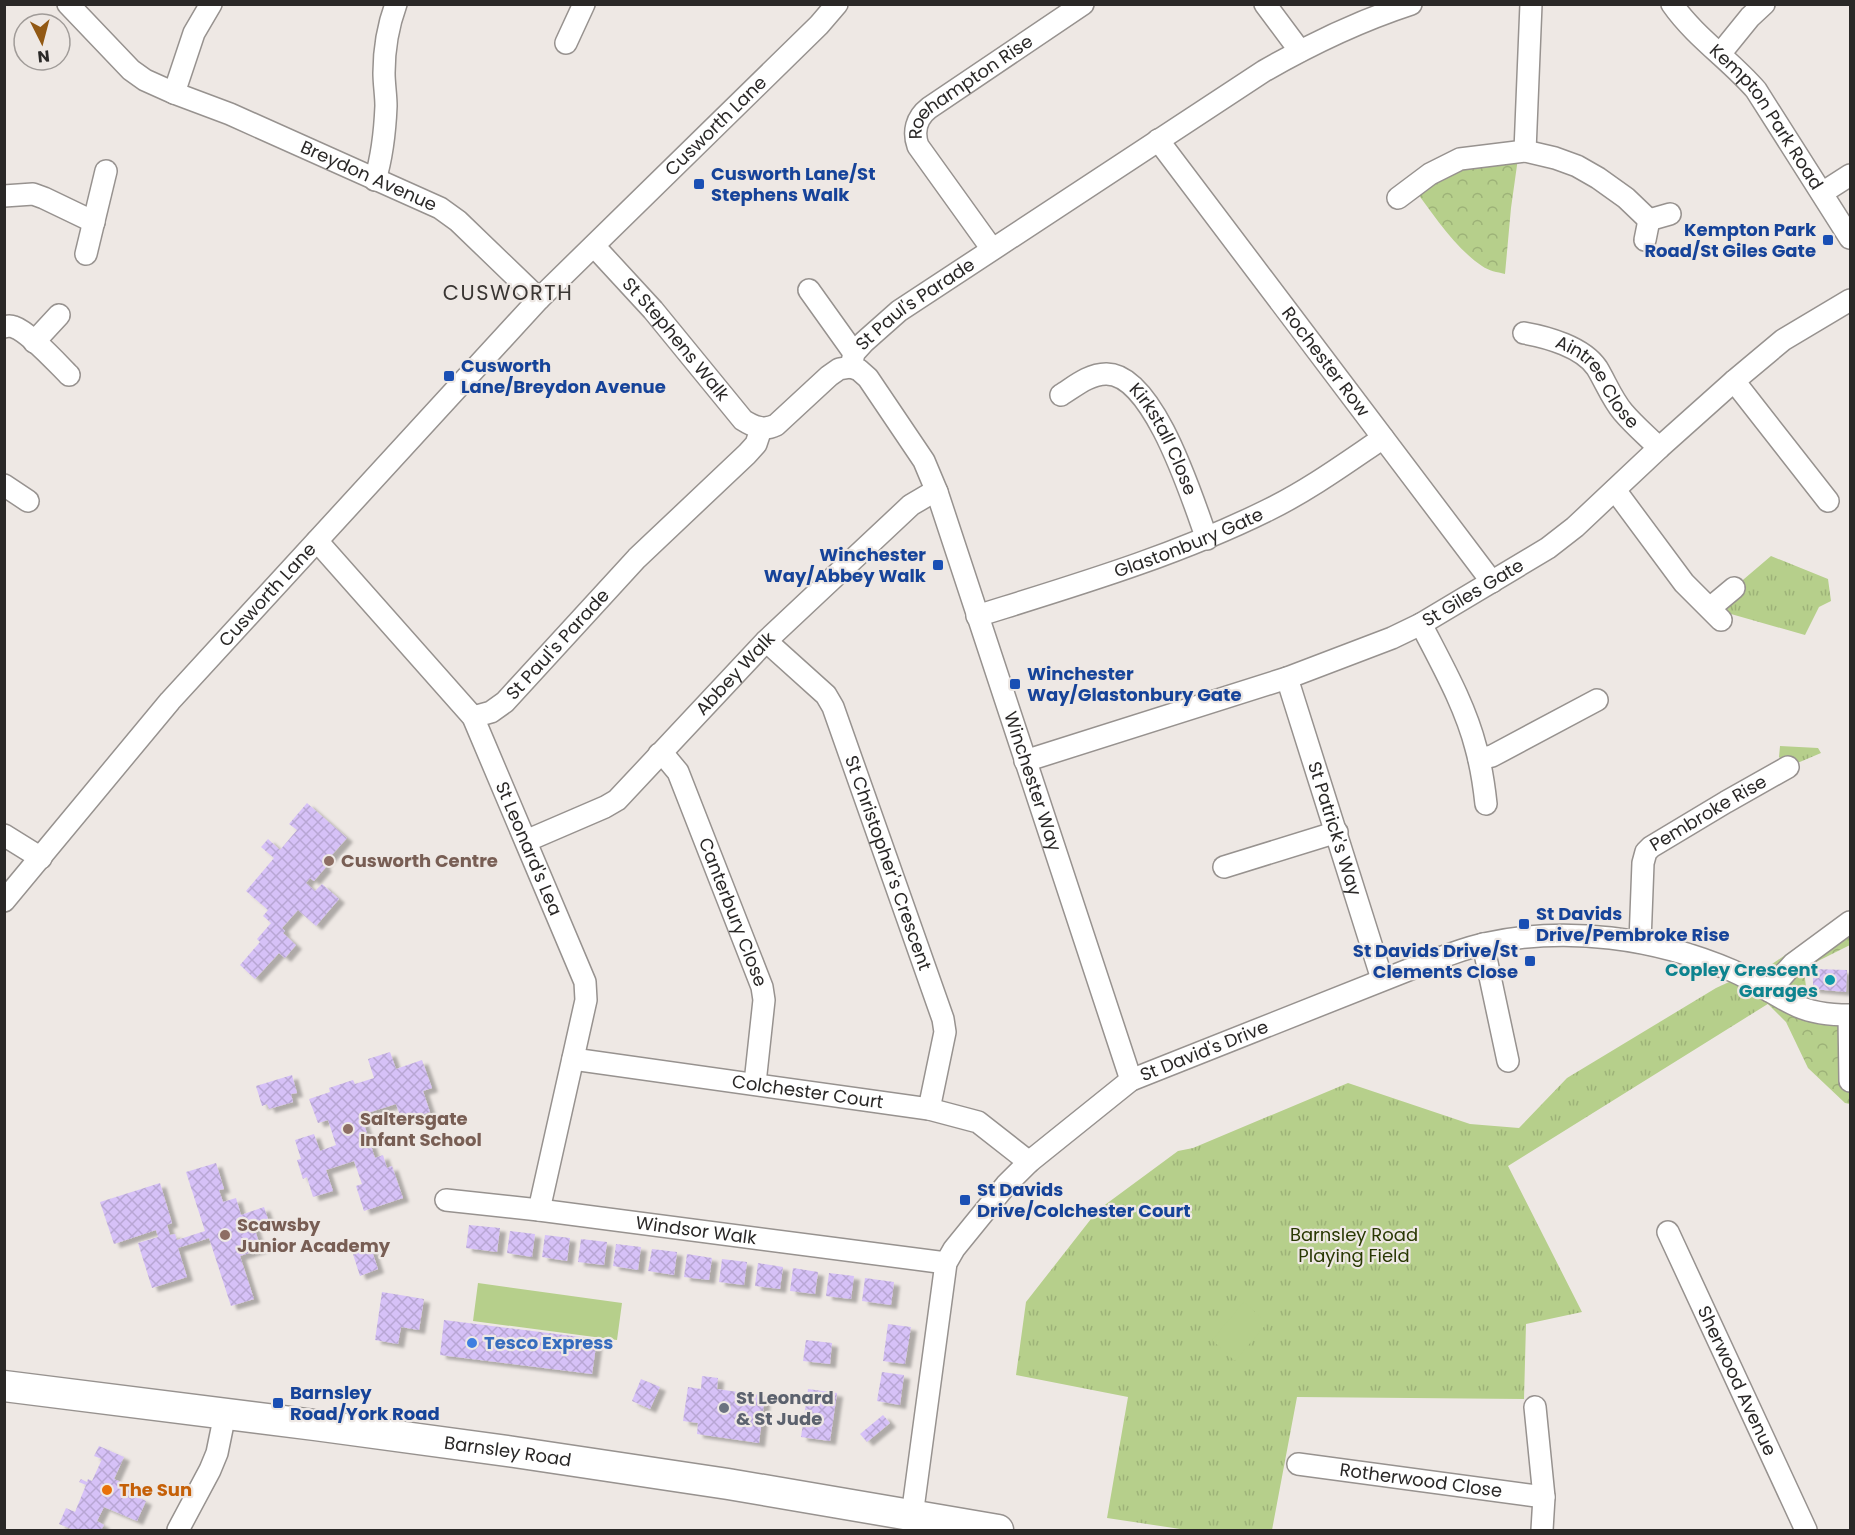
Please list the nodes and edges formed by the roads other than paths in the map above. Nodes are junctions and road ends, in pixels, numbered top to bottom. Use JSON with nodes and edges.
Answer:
{"nodes":[{"id":1,"x":68,"y":4,"type":"edge"},
{"id":2,"x":211,"y":4,"type":"edge"},
{"id":3,"x":396,"y":4,"type":"edge"},
{"id":4,"x":584,"y":4,"type":"edge"},
{"id":5,"x":837,"y":4,"type":"edge"},
{"id":6,"x":1083,"y":4,"type":"edge"},
{"id":7,"x":1265,"y":4,"type":"edge"},
{"id":8,"x":1411,"y":4,"type":"edge"},
{"id":9,"x":1531,"y":4,"type":"edge"},
{"id":10,"x":1672,"y":4,"type":"edge"},
{"id":11,"x":1764,"y":4,"type":"edge"},
{"id":12,"x":566,"y":47,"type":"dead end"},
{"id":13,"x":1300,"y":51,"type":"junction"},
{"id":14,"x":1720,"y":54,"type":"junction"},
{"id":15,"x":174,"y":93,"type":"junction"},
{"id":16,"x":1158,"y":140,"type":"junction"},
{"id":17,"x":1525,"y":151,"type":"junction"},
{"id":18,"x":106,"y":171,"type":"dead end"},
{"id":19,"x":1851,"y":175,"type":"edge"},
{"id":20,"x":375,"y":180,"type":"junction"},
{"id":21,"x":1821,"y":193,"type":"junction"},
{"id":22,"x":4,"y":196,"type":"edge"},
{"id":23,"x":1398,"y":198,"type":"dead end"},
{"id":24,"x":1670,"y":214,"type":"dead end"},
{"id":25,"x":94,"y":222,"type":"junction"},
{"id":26,"x":1851,"y":238,"type":"edge"},
{"id":27,"x":594,"y":246,"type":"junction"},
{"id":28,"x":992,"y":249,"type":"junction"},
{"id":29,"x":86,"y":254,"type":"dead end"},
{"id":30,"x":809,"y":290,"type":"dead end"},
{"id":31,"x":539,"y":299,"type":"junction"},
{"id":32,"x":1851,"y":300,"type":"edge"},
{"id":33,"x":59,"y":315,"type":"dead end"},
{"id":34,"x":4,"y":327,"type":"edge"},
{"id":35,"x":1524,"y":333,"type":"dead end"},
{"id":36,"x":34,"y":342,"type":"junction"},
{"id":37,"x":853,"y":360,"type":"junction"},
{"id":38,"x":69,"y":375,"type":"dead end"},
{"id":39,"x":1734,"y":381,"type":"junction"},
{"id":40,"x":1058,"y":398,"type":"dead end"},
{"id":41,"x":761,"y":429,"type":"junction"},
{"id":42,"x":1383,"y":438,"type":"junction"},
{"id":43,"x":1659,"y":448,"type":"junction"},
{"id":44,"x":4,"y":485,"type":"edge"},
{"id":45,"x":1615,"y":490,"type":"junction"},
{"id":46,"x":937,"y":492,"type":"junction"},
{"id":47,"x":28,"y":501,"type":"dead end"},
{"id":48,"x":1828,"y":501,"type":"dead end"},
{"id":49,"x":1207,"y":539,"type":"junction"},
{"id":50,"x":316,"y":541,"type":"junction"},
{"id":51,"x":1492,"y":582,"type":"junction"},
{"id":52,"x":1734,"y":588,"type":"dead end"},
{"id":53,"x":977,"y":616,"type":"junction"},
{"id":54,"x":1421,"y":624,"type":"junction"},
{"id":55,"x":766,"y":641,"type":"junction"},
{"id":56,"x":1287,"y":678,"type":"junction"},
{"id":57,"x":1597,"y":700,"type":"dead end"},
{"id":58,"x":473,"y":717,"type":"junction"},
{"id":59,"x":659,"y":754,"type":"junction"},
{"id":60,"x":1479,"y":759,"type":"junction"},
{"id":61,"x":1025,"y":761,"type":"junction"},
{"id":62,"x":1788,"y":767,"type":"dead end"},
{"id":63,"x":1486,"y":804,"type":"dead end"},
{"id":64,"x":1336,"y":832,"type":"junction"},
{"id":65,"x":4,"y":835,"type":"edge"},
{"id":66,"x":526,"y":841,"type":"junction"},
{"id":67,"x":40,"y":858,"type":"junction"},
{"id":68,"x":1220,"y":869,"type":"dead end"},
{"id":69,"x":4,"y":901,"type":"edge"},
{"id":70,"x":1851,"y":922,"type":"edge"},
{"id":71,"x":1640,"y":942,"type":"junction"},
{"id":72,"x":1483,"y":944,"type":"junction"},
{"id":73,"x":1383,"y":979,"type":"junction"},
{"id":74,"x":1769,"y":991,"type":"junction"},
{"id":75,"x":1850,"y":1015,"type":"edge"},
{"id":76,"x":573,"y":1059,"type":"junction"},
{"id":77,"x":1508,"y":1061,"type":"dead end"},
{"id":78,"x":1131,"y":1080,"type":"junction"},
{"id":79,"x":1851,"y":1081,"type":"edge"},
{"id":80,"x":754,"y":1083,"type":"junction"},
{"id":81,"x":929,"y":1109,"type":"junction"},
{"id":82,"x":1029,"y":1162,"type":"junction"},
{"id":83,"x":446,"y":1200,"type":"dead end"},
{"id":84,"x":539,"y":1210,"type":"junction"},
{"id":85,"x":1668,"y":1232,"type":"dead end"},
{"id":86,"x":946,"y":1263,"type":"junction"},
{"id":87,"x":8,"y":1388,"type":"edge"},
{"id":88,"x":1535,"y":1407,"type":"dead end"},
{"id":89,"x":225,"y":1414,"type":"junction"},
{"id":90,"x":1298,"y":1464,"type":"dead end"},
{"id":91,"x":1544,"y":1497,"type":"junction"},
{"id":92,"x":912,"y":1516,"type":"junction"},
{"id":93,"x":178,"y":1530,"type":"edge"},
{"id":94,"x":999,"y":1530,"type":"edge"},
{"id":95,"x":1542,"y":1530,"type":"edge"},
{"id":96,"x":1806,"y":1530,"type":"edge"}],
"edges":[{"from":1,"to":15,"type":"street","name":"Breydon Avenue"},
{"from":2,"to":15,"type":"street"},
{"from":3,"to":20,"type":"street"},
{"from":4,"to":12,"type":"street"},
{"from":5,"to":27,"type":"street","name":"Cusworth Lane"},
{"from":6,"to":28,"type":"street","name":"Roehampton Rise"},
{"from":7,"to":13,"type":"street"},
{"from":8,"to":13,"type":"street","name":"St Paul's Parade"},
{"from":9,"to":17,"type":"street"},
{"from":10,"to":14,"type":"street","name":"Kempton Park Road"},
{"from":11,"to":14,"type":"street"},
{"from":13,"to":16,"type":"street","name":"St Paul's Parade"},
{"from":14,"to":21,"type":"street","name":"Kempton Park Road"},
{"from":15,"to":20,"type":"street","name":"Breydon Avenue"},
{"from":16,"to":28,"type":"street","name":"St Paul's Parade"},
{"from":16,"to":42,"type":"street","name":"Rochester Row"},
{"from":17,"to":23,"type":"street"},
{"from":17,"to":24,"type":"street"},
{"from":18,"to":25,"type":"street"},
{"from":19,"to":21,"type":"street"},
{"from":20,"to":31,"type":"street","name":"Breydon Avenue"},
{"from":21,"to":26,"type":"street","name":"Kempton Park Road"},
{"from":22,"to":25,"type":"street"},
{"from":25,"to":29,"type":"street"},
{"from":27,"to":31,"type":"street","name":"Cusworth Lane"},
{"from":27,"to":41,"type":"street","name":"St Stephens Walk"},
{"from":28,"to":37,"type":"street","name":"St Paul's Parade"},
{"from":30,"to":37,"type":"street","name":"Winchester Way"},
{"from":31,"to":50,"type":"street","name":"Cusworth Lane"},
{"from":32,"to":39,"type":"street","name":"St Giles Gate"},
{"from":33,"to":36,"type":"street"},
{"from":34,"to":36,"type":"street"},
{"from":35,"to":43,"type":"street","name":"Aintree Close"},
{"from":36,"to":38,"type":"street"},
{"from":37,"to":41,"type":"street","name":"St Paul's Parade"},
{"from":37,"to":46,"type":"street","name":"Winchester Way"},
{"from":39,"to":43,"type":"street","name":"St Giles Gate"},
{"from":39,"to":48,"type":"street"},
{"from":40,"to":49,"type":"street","name":"Kirkstall Close"},
{"from":41,"to":58,"type":"street","name":"St Paul's Parade"},
{"from":42,"to":49,"type":"street","name":"Glastonbury Gate"},
{"from":42,"to":51,"type":"street","name":"Rochester Row"},
{"from":43,"to":45,"type":"street","name":"St Giles Gate"},
{"from":44,"to":47,"type":"street"},
{"from":45,"to":51,"type":"street","name":"St Giles Gate"},
{"from":45,"to":52,"type":"street"},
{"from":46,"to":53,"type":"street","name":"Winchester Way"},
{"from":46,"to":55,"type":"street","name":"Abbey Walk"},
{"from":49,"to":53,"type":"street","name":"Glastonbury Gate"},
{"from":50,"to":58,"type":"street","name":"St Leonard's Lea"},
{"from":50,"to":67,"type":"street","name":"Cusworth Lane"},
{"from":51,"to":54,"type":"street","name":"St Giles Gate"},
{"from":53,"to":61,"type":"street","name":"Winchester Way"},
{"from":54,"to":56,"type":"street","name":"St Giles Gate"},
{"from":54,"to":60,"type":"street"},
{"from":55,"to":59,"type":"street","name":"Abbey Walk"},
{"from":55,"to":81,"type":"street","name":"St Christopher's Crescent"},
{"from":56,"to":61,"type":"street","name":"St Giles Gate"},
{"from":56,"to":64,"type":"street","name":"St Patrick's Way"},
{"from":57,"to":60,"type":"street"},
{"from":58,"to":66,"type":"street","name":"St Leonard's Lea"},
{"from":59,"to":66,"type":"street","name":"Abbey Walk"},
{"from":59,"to":80,"type":"street","name":"Canterbury Close"},
{"from":60,"to":63,"type":"street"},
{"from":61,"to":78,"type":"street","name":"Winchester Way"},
{"from":62,"to":71,"type":"street","name":"Pembroke Rise"},
{"from":64,"to":68,"type":"street"},
{"from":64,"to":73,"type":"street","name":"St Patrick's Way"},
{"from":65,"to":67,"type":"street"},
{"from":66,"to":76,"type":"street","name":"St Leonard's Lea"},
{"from":67,"to":69,"type":"street","name":"Cusworth Lane"},
{"from":70,"to":74,"type":"street"},
{"from":71,"to":72,"type":"street","name":"St David's Drive"},
{"from":71,"to":74,"type":"street","name":"St David's Drive"},
{"from":72,"to":73,"type":"street","name":"St David's Drive"},
{"from":72,"to":77,"type":"street"},
{"from":73,"to":78,"type":"street","name":"St David's Drive"},
{"from":74,"to":75,"type":"street","name":"St David's Drive"},
{"from":75,"to":79,"type":"street"},
{"from":76,"to":80,"type":"street","name":"Colchester Court"},
{"from":76,"to":84,"type":"street","name":"St Leonard's Lea"},
{"from":78,"to":82,"type":"street","name":"St David's Drive"},
{"from":80,"to":81,"type":"street","name":"Colchester Court"},
{"from":81,"to":82,"type":"street","name":"Colchester Court"},
{"from":82,"to":86,"type":"street","name":"St David's Drive"},
{"from":83,"to":84,"type":"street","name":"Windsor Walk"},
{"from":84,"to":86,"type":"street","name":"Windsor Walk"},
{"from":85,"to":96,"type":"street","name":"Sherwood Avenue"},
{"from":86,"to":92,"type":"street","name":"St David's Drive"},
{"from":87,"to":89,"type":"highway","name":"Barnsley Road"},
{"from":88,"to":91,"type":"street"},
{"from":89,"to":92,"type":"highway","name":"Barnsley Road"},
{"from":89,"to":93,"type":"street"},
{"from":90,"to":91,"type":"street","name":"Rotherwood Close"},
{"from":91,"to":95,"type":"street"},
{"from":92,"to":94,"type":"highway","name":"Barnsley Road"}]}
